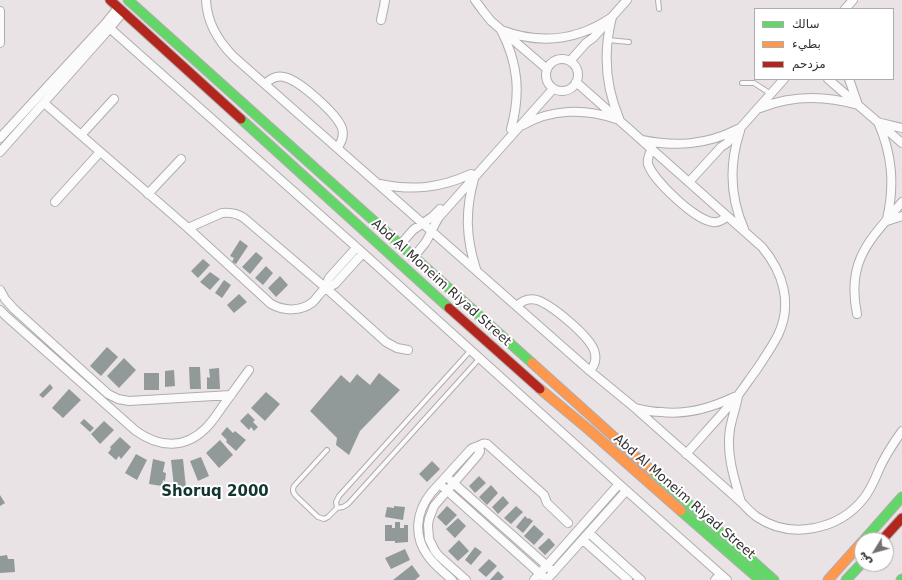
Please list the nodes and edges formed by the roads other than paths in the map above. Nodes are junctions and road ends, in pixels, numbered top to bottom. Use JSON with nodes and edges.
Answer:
{"nodes":[{"id":1,"x":110,"y":0,"type":"edge"},
{"id":2,"x":206,"y":0,"type":"edge"},
{"id":3,"x":385,"y":0,"type":"edge"},
{"id":4,"x":475,"y":0,"type":"edge"},
{"id":5,"x":627,"y":0,"type":"edge"},
{"id":6,"x":658,"y":0,"type":"edge"},
{"id":7,"x":130,"y":1,"type":"edge"},
{"id":8,"x":659,"y":9,"type":"dead end"},
{"id":9,"x":120,"y":10,"type":"junction"},
{"id":10,"x":0,"y":11,"type":"edge"},
{"id":11,"x":612,"y":17,"type":"junction"},
{"id":12,"x":381,"y":20,"type":"dead end"},
{"id":13,"x":107,"y":26,"type":"junction"},
{"id":14,"x":501,"y":30,"type":"junction"},
{"id":15,"x":607,"y":40,"type":"junction"},
{"id":16,"x":629,"y":42,"type":"dead end"},
{"id":17,"x":0,"y":43,"type":"edge"},
{"id":18,"x":572,"y":63,"type":"junction"},
{"id":19,"x":547,"y":69,"type":"junction"},
{"id":20,"x":783,"y":80,"type":"edge"},
{"id":21,"x":829,"y":80,"type":"edge"},
{"id":22,"x":849,"y":80,"type":"edge"},
{"id":23,"x":576,"y":82,"type":"junction"},
{"id":24,"x":742,"y":83,"type":"dead end"},
{"id":25,"x":265,"y":84,"type":"junction"},
{"id":26,"x":551,"y":87,"type":"junction"},
{"id":27,"x":771,"y":94,"type":"junction"},
{"id":28,"x":114,"y":99,"type":"dead end"},
{"id":29,"x":44,"y":102,"type":"junction"},
{"id":30,"x":858,"y":105,"type":"junction"},
{"id":31,"x":757,"y":109,"type":"junction"},
{"id":32,"x":620,"y":121,"type":"junction"},
{"id":33,"x":878,"y":122,"type":"junction"},
{"id":34,"x":742,"y":127,"type":"junction"},
{"id":35,"x":515,"y":128,"type":"junction"},
{"id":36,"x":902,"y":128,"type":"edge"},
{"id":37,"x":81,"y":135,"type":"junction"},
{"id":38,"x":0,"y":138,"type":"edge"},
{"id":39,"x":641,"y":140,"type":"junction"},
{"id":40,"x":902,"y":143,"type":"edge"},
{"id":41,"x":337,"y":148,"type":"junction"},
{"id":42,"x":652,"y":150,"type":"junction"},
{"id":43,"x":0,"y":152,"type":"edge"},
{"id":44,"x":100,"y":152,"type":"junction"},
{"id":45,"x":181,"y":159,"type":"dead end"},
{"id":46,"x":472,"y":176,"type":"junction"},
{"id":47,"x":378,"y":184,"type":"junction"},
{"id":48,"x":691,"y":184,"type":"junction"},
{"id":49,"x":148,"y":194,"type":"junction"},
{"id":50,"x":55,"y":202,"type":"dead end"},
{"id":51,"x":902,"y":202,"type":"edge"},
{"id":52,"x":727,"y":216,"type":"junction"},
{"id":53,"x":902,"y":216,"type":"edge"},
{"id":54,"x":886,"y":221,"type":"junction"},
{"id":55,"x":423,"y":223,"type":"junction"},
{"id":56,"x":188,"y":228,"type":"junction"},
{"id":57,"x":432,"y":231,"type":"junction"},
{"id":58,"x":745,"y":232,"type":"junction"},
{"id":59,"x":400,"y":244,"type":"junction"},
{"id":60,"x":359,"y":251,"type":"junction"},
{"id":61,"x":391,"y":256,"type":"junction"},
{"id":62,"x":413,"y":256,"type":"junction"},
{"id":63,"x":403,"y":267,"type":"junction"},
{"id":64,"x":476,"y":270,"type":"junction"},
{"id":65,"x":326,"y":288,"type":"junction"},
{"id":66,"x":0,"y":290,"type":"edge"},
{"id":67,"x":517,"y":306,"type":"junction"},
{"id":68,"x":0,"y":310,"type":"edge"},
{"id":69,"x":857,"y":314,"type":"dead end"},
{"id":70,"x":408,"y":350,"type":"dead end"},
{"id":71,"x":470,"y":350,"type":"junction"},
{"id":72,"x":480,"y":359,"type":"junction"},
{"id":73,"x":249,"y":370,"type":"dead end"},
{"id":74,"x":590,"y":371,"type":"junction"},
{"id":75,"x":98,"y":384,"type":"junction"},
{"id":76,"x":92,"y":392,"type":"junction"},
{"id":77,"x":231,"y":395,"type":"junction"},
{"id":78,"x":739,"y":395,"type":"junction"},
{"id":79,"x":635,"y":408,"type":"junction"},
{"id":80,"x":902,"y":431,"type":"edge"},
{"id":81,"x":479,"y":446,"type":"junction"},
{"id":82,"x":327,"y":450,"type":"dead end"},
{"id":83,"x":686,"y":454,"type":"junction"},
{"id":84,"x":446,"y":476,"type":"junction"},
{"id":85,"x":454,"y":483,"type":"junction"},
{"id":86,"x":439,"y":484,"type":"junction"},
{"id":87,"x":619,"y":484,"type":"junction"},
{"id":88,"x":447,"y":491,"type":"junction"},
{"id":89,"x":626,"y":491,"type":"junction"},
{"id":90,"x":902,"y":497,"type":"edge"},
{"id":91,"x":741,"y":502,"type":"junction"},
{"id":92,"x":337,"y":508,"type":"junction"},
{"id":93,"x":902,"y":518,"type":"edge"},
{"id":94,"x":568,"y":523,"type":"dead end"},
{"id":95,"x":871,"y":532,"type":"edge"},
{"id":96,"x":889,"y":532,"type":"edge"},
{"id":97,"x":589,"y":533,"type":"junction"},
{"id":98,"x":583,"y":540,"type":"junction"},
{"id":99,"x":854,"y":551,"type":"edge"},
{"id":100,"x":546,"y":566,"type":"junction"},
{"id":101,"x":554,"y":572,"type":"junction"},
{"id":102,"x":854,"y":572,"type":"edge"},
{"id":103,"x":540,"y":573,"type":"junction"},
{"id":104,"x":717,"y":577,"type":"edge"},
{"id":105,"x":452,"y":580,"type":"edge"},
{"id":106,"x":466,"y":580,"type":"edge"},
{"id":107,"x":534,"y":580,"type":"edge"},
{"id":108,"x":547,"y":580,"type":"edge"},
{"id":109,"x":628,"y":580,"type":"edge"},
{"id":110,"x":641,"y":580,"type":"edge"},
{"id":111,"x":727,"y":580,"type":"edge"},
{"id":112,"x":760,"y":580,"type":"edge"},
{"id":113,"x":774,"y":580,"type":"edge"},
{"id":114,"x":828,"y":580,"type":"edge"},
{"id":115,"x":846,"y":580,"type":"edge"}],
"edges":[{"from":1,"to":9,"type":"street","name":"Abd Al Moneim Riyad Street"},
{"from":2,"to":25,"type":"street"},
{"from":3,"to":12,"type":"street"},
{"from":4,"to":14,"type":"street"},
{"from":5,"to":11,"type":"street"},
{"from":6,"to":8,"type":"lane"},
{"from":7,"to":9,"type":"street"},
{"from":7,"to":59,"type":"street","name":"Abd Al Moneim Riyad Street"},
{"from":9,"to":13,"type":"street"},
{"from":9,"to":61,"type":"street","name":"Abd Al Moneim Riyad Street"},
{"from":10,"to":17,"type":"street"},
{"from":11,"to":14,"type":"street"},
{"from":11,"to":15,"type":"street"},
{"from":11,"to":18,"type":"street"},
{"from":13,"to":29,"type":"street"},
{"from":13,"to":38,"type":"street"},
{"from":13,"to":60,"type":"street"},
{"from":14,"to":19,"type":"street"},
{"from":14,"to":35,"type":"street"},
{"from":15,"to":16,"type":"lane"},
{"from":15,"to":32,"type":"street"},
{"from":18,"to":19,"type":"street"},
{"from":18,"to":23,"type":"street"},
{"from":19,"to":26,"type":"street"},
{"from":20,"to":27,"type":"street"},
{"from":21,"to":30,"type":"street"},
{"from":22,"to":30,"type":"street"},
{"from":23,"to":26,"type":"street"},
{"from":23,"to":32,"type":"street"},
{"from":24,"to":27,"type":"lane"},
{"from":25,"to":41,"type":"street"},
{"from":25,"to":41,"type":"street"},
{"from":26,"to":35,"type":"street"},
{"from":27,"to":31,"type":"street"},
{"from":28,"to":37,"type":"street"},
{"from":29,"to":37,"type":"street"},
{"from":29,"to":43,"type":"street"},
{"from":30,"to":31,"type":"street"},
{"from":30,"to":33,"type":"street"},
{"from":31,"to":34,"type":"street"},
{"from":32,"to":35,"type":"street"},
{"from":32,"to":39,"type":"street"},
{"from":33,"to":36,"type":"street"},
{"from":33,"to":40,"type":"street"},
{"from":33,"to":54,"type":"street"},
{"from":34,"to":39,"type":"street"},
{"from":34,"to":48,"type":"street"},
{"from":34,"to":58,"type":"street"},
{"from":35,"to":46,"type":"street"},
{"from":37,"to":44,"type":"street"},
{"from":39,"to":42,"type":"street"},
{"from":41,"to":47,"type":"street"},
{"from":42,"to":48,"type":"street"},
{"from":42,"to":52,"type":"street"},
{"from":44,"to":49,"type":"street"},
{"from":44,"to":50,"type":"street"},
{"from":45,"to":49,"type":"street"},
{"from":46,"to":47,"type":"street"},
{"from":46,"to":55,"type":"street"},
{"from":46,"to":57,"type":"street"},
{"from":46,"to":64,"type":"street"},
{"from":47,"to":55,"type":"street"},
{"from":48,"to":52,"type":"street"},
{"from":49,"to":56,"type":"street"},
{"from":51,"to":54,"type":"street"},
{"from":52,"to":58,"type":"street"},
{"from":53,"to":54,"type":"street"},
{"from":54,"to":69,"type":"street"},
{"from":55,"to":57,"type":"street"},
{"from":55,"to":59,"type":"street"},
{"from":56,"to":65,"type":"street"},
{"from":56,"to":65,"type":"street"},
{"from":57,"to":62,"type":"street"},
{"from":57,"to":64,"type":"street"},
{"from":58,"to":78,"type":"street"},
{"from":59,"to":61,"type":"street"},
{"from":59,"to":62,"type":"street","name":"Abd Al Moneim Riyad Street"},
{"from":60,"to":65,"type":"street"},
{"from":60,"to":71,"type":"street"},
{"from":61,"to":63,"type":"street","name":"Abd Al Moneim Riyad Street"},
{"from":62,"to":63,"type":"street"},
{"from":62,"to":113,"type":"street","name":"Abd Al Moneim Riyad Street"},
{"from":63,"to":112,"type":"street","name":"Abd Al Moneim Riyad Street"},
{"from":64,"to":67,"type":"street"},
{"from":65,"to":70,"type":"street"},
{"from":66,"to":75,"type":"street"},
{"from":67,"to":74,"type":"street"},
{"from":67,"to":74,"type":"street"},
{"from":68,"to":76,"type":"street"},
{"from":71,"to":72,"type":"street"},
{"from":71,"to":92,"type":"lane"},
{"from":72,"to":87,"type":"street"},
{"from":72,"to":92,"type":"lane"},
{"from":73,"to":77,"type":"street"},
{"from":74,"to":79,"type":"street"},
{"from":75,"to":76,"type":"street"},
{"from":75,"to":77,"type":"street"},
{"from":76,"to":77,"type":"street"},
{"from":78,"to":79,"type":"street"},
{"from":78,"to":83,"type":"street"},
{"from":78,"to":91,"type":"street"},
{"from":79,"to":83,"type":"street"},
{"from":80,"to":91,"type":"street"},
{"from":81,"to":84,"type":"street"},
{"from":81,"to":85,"type":"street"},
{"from":81,"to":94,"type":"street"},
{"from":82,"to":92,"type":"lane"},
{"from":83,"to":91,"type":"street"},
{"from":84,"to":85,"type":"street"},
{"from":84,"to":86,"type":"street"},
{"from":85,"to":88,"type":"street"},
{"from":85,"to":100,"type":"street"},
{"from":86,"to":88,"type":"street"},
{"from":86,"to":105,"type":"street"},
{"from":87,"to":89,"type":"street"},
{"from":87,"to":100,"type":"street"},
{"from":88,"to":103,"type":"street"},
{"from":88,"to":106,"type":"street"},
{"from":89,"to":97,"type":"street"},
{"from":89,"to":104,"type":"street"},
{"from":90,"to":95,"type":"street"},
{"from":93,"to":96,"type":"street"},
{"from":97,"to":98,"type":"street"},
{"from":97,"to":110,"type":"street"},
{"from":98,"to":101,"type":"street"},
{"from":98,"to":109,"type":"street"},
{"from":99,"to":114,"type":"street"},
{"from":100,"to":101,"type":"street"},
{"from":100,"to":103,"type":"street"},
{"from":101,"to":108,"type":"street"},
{"from":102,"to":115,"type":"street"},
{"from":103,"to":107,"type":"street"},
{"from":103,"to":108,"type":"street"},
{"from":104,"to":111,"type":"street"}]}
